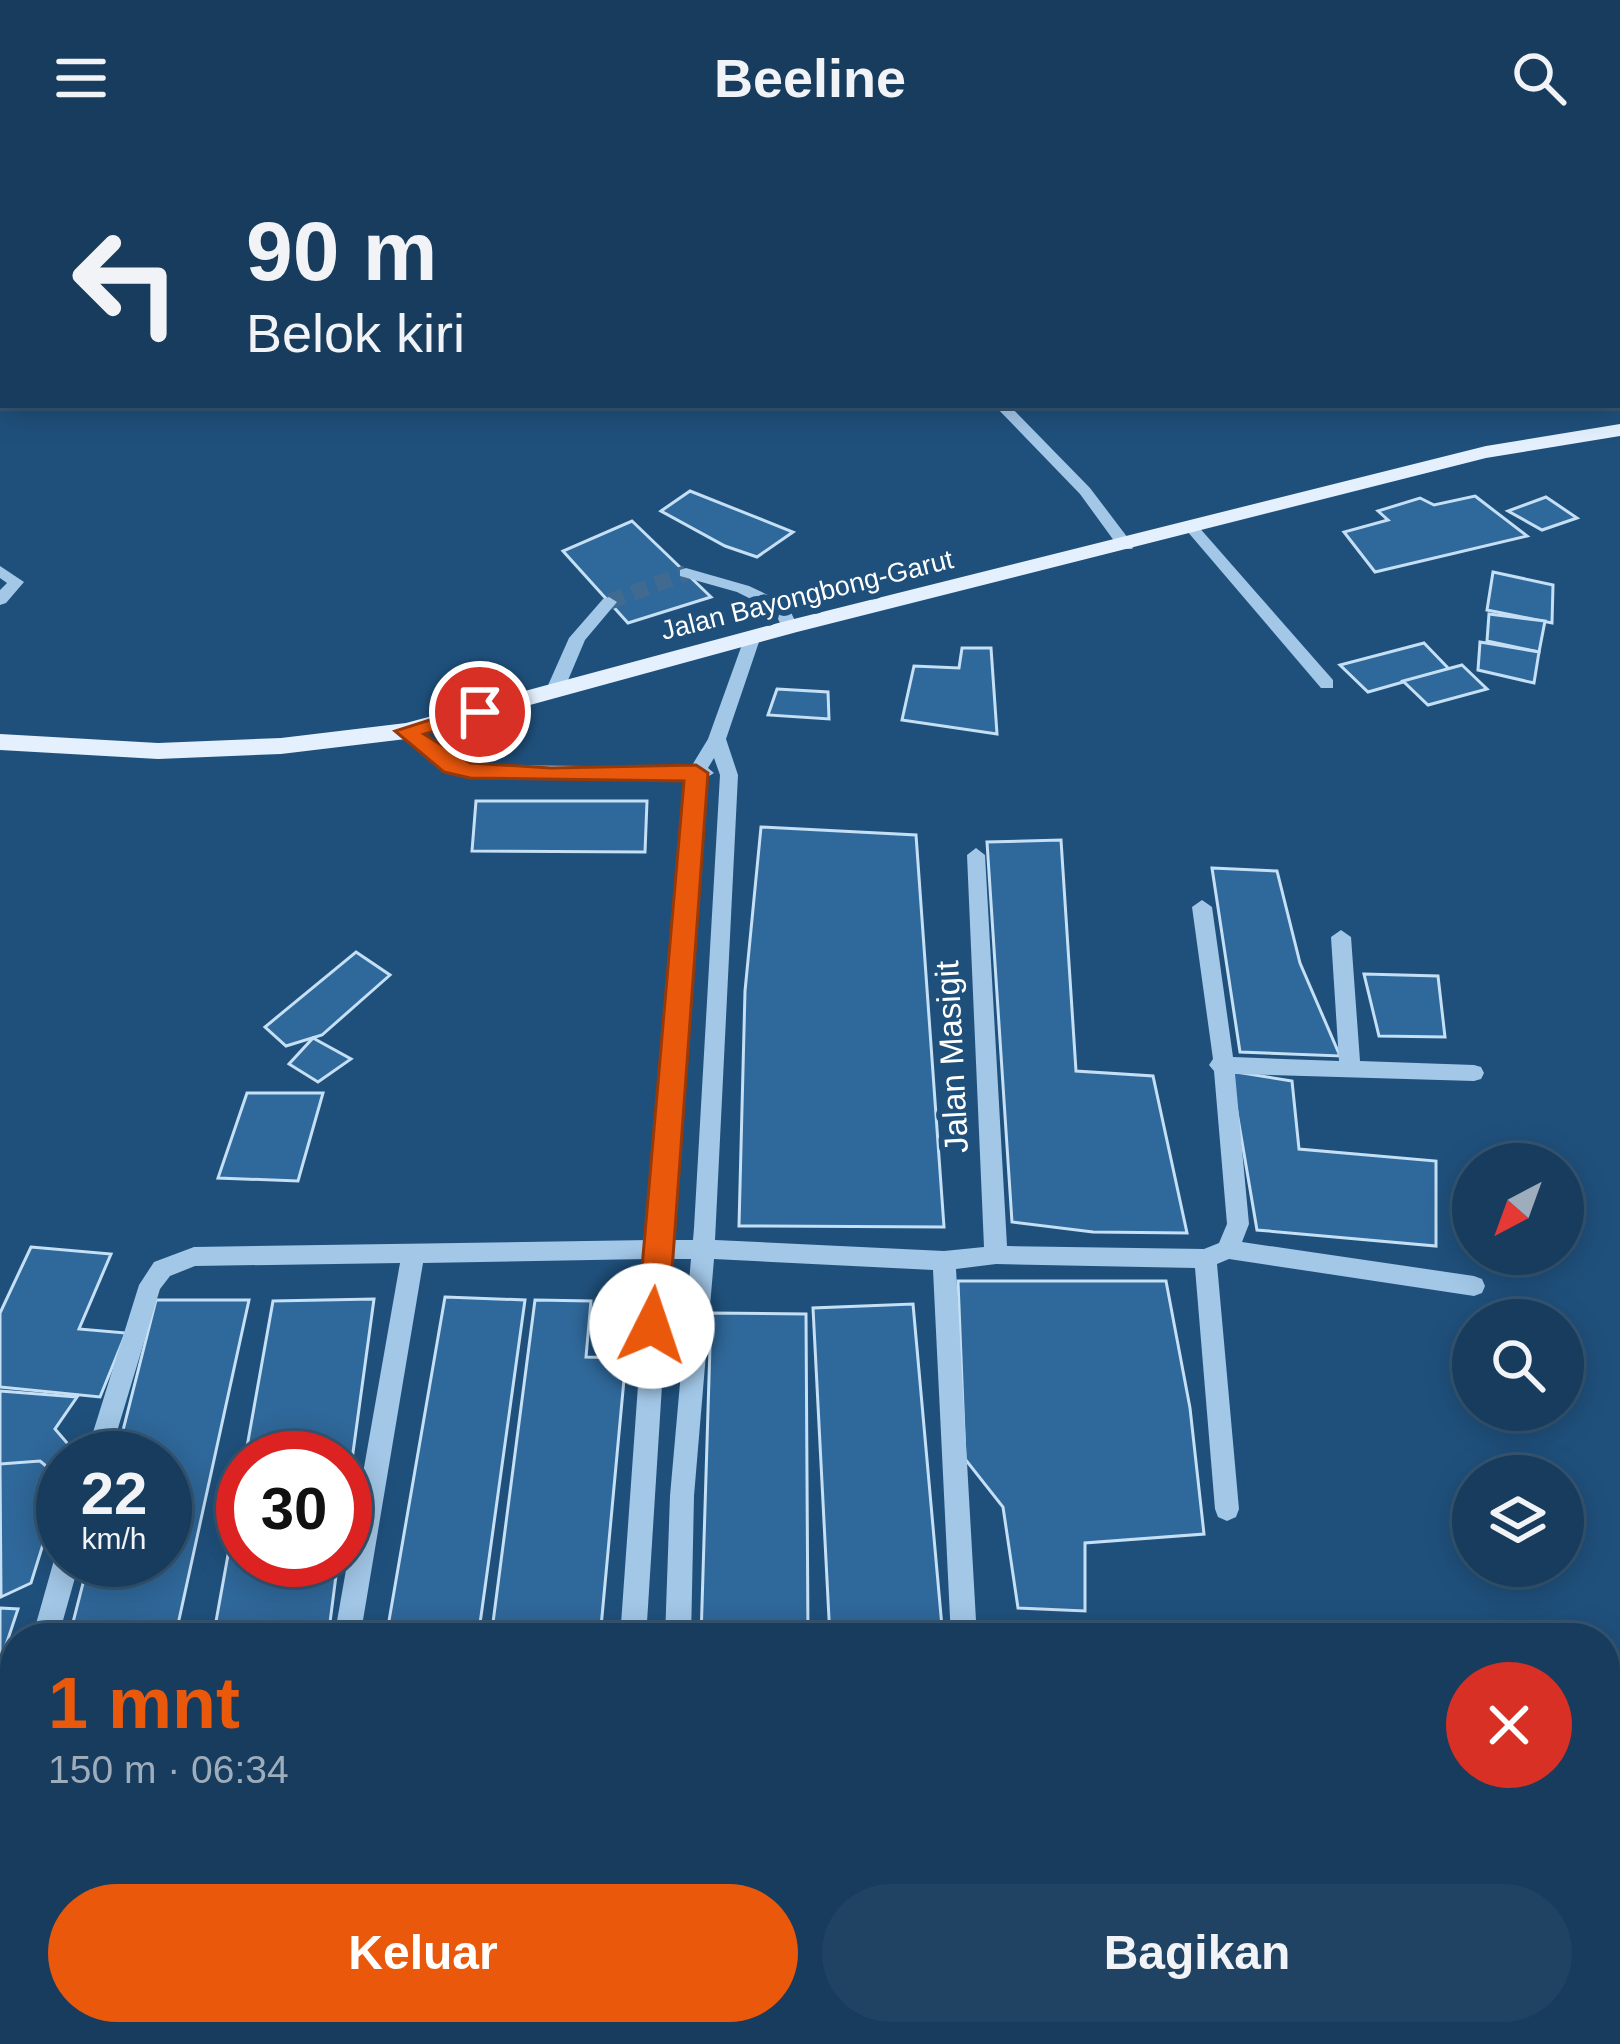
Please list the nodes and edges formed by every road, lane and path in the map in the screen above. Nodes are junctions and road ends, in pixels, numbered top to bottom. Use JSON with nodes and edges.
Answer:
{"nodes":[{"id":1,"x":1004,"y":408,"type":"edge"},
{"id":2,"x":1620,"y":430,"type":"edge"},
{"id":3,"x":1192,"y":528,"type":"junction"},
{"id":4,"x":1126,"y":546,"type":"junction"},
{"id":5,"x":0,"y":571,"type":"edge"},
{"id":6,"x":686,"y":573,"type":"tunnel mouth"},
{"id":7,"x":0,"y":600,"type":"edge"},
{"id":8,"x":609,"y":602,"type":"tunnel mouth"},
{"id":9,"x":790,"y":628,"type":"junction"},
{"id":10,"x":752,"y":639,"type":"junction"},
{"id":11,"x":1327,"y":684,"type":"dead end"},
{"id":12,"x":554,"y":692,"type":"junction"},
{"id":13,"x":406,"y":731,"type":"junction"},
{"id":14,"x":717,"y":739,"type":"junction"},
{"id":15,"x":0,"y":742,"type":"edge"},
{"id":16,"x":696,"y":773,"type":"junction"},
{"id":17,"x":729,"y":775,"type":"junction"},
{"id":18,"x":976,"y":855,"type":"dead end"},
{"id":19,"x":1202,"y":907,"type":"dead end"},
{"id":20,"x":1341,"y":937,"type":"dead end"},
{"id":21,"x":678,"y":989,"type":"junction"},
{"id":22,"x":717,"y":991,"type":"junction"},
{"id":23,"x":1220,"y":1066,"type":"junction"},
{"id":24,"x":1350,"y":1070,"type":"junction"},
{"id":25,"x":1474,"y":1073,"type":"dead end"},
{"id":26,"x":704,"y":1249,"type":"junction"},
{"id":27,"x":657,"y":1252,"type":"junction"},
{"id":28,"x":412,"y":1254,"type":"junction"},
{"id":29,"x":1217,"y":1254,"type":"junction"},
{"id":30,"x":996,"y":1255,"type":"junction"},
{"id":31,"x":944,"y":1261,"type":"junction"},
{"id":32,"x":1474,"y":1286,"type":"dead end"},
{"id":33,"x":105,"y":1431,"type":"edge"},
{"id":34,"x":682,"y":1496,"type":"junction"},
{"id":35,"x":641,"y":1502,"type":"junction"},
{"id":36,"x":1227,"y":1509,"type":"dead end"},
{"id":37,"x":59,"y":1587,"type":"edge"},
{"id":38,"x":49,"y":1623,"type":"edge"},
{"id":39,"x":349,"y":1623,"type":"edge"},
{"id":40,"x":634,"y":1623,"type":"edge"},
{"id":41,"x":678,"y":1623,"type":"edge"},
{"id":42,"x":963,"y":1623,"type":"edge"}],
"edges":[{"from":1,"to":4,"type":"street"},
{"from":2,"to":3,"type":"main road","name":"Jalan Bayongbong-Garut"},
{"from":3,"to":4,"type":"main road","name":"Jalan Bayongbong-Garut"},
{"from":3,"to":11,"type":"street"},
{"from":4,"to":9,"type":"main road","name":"Jalan Bayongbong-Garut"},
{"from":5,"to":7,"type":"street"},
{"from":6,"to":9,"type":"street"},
{"from":8,"to":12,"type":"street"},
{"from":9,"to":10,"type":"main road","name":"Jalan Bayongbong-Garut"},
{"from":10,"to":12,"type":"main road","name":"Jalan Bayongbong-Garut"},
{"from":10,"to":14,"type":"street"},
{"from":12,"to":13,"type":"main road","name":"Jalan Bayongbong-Garut"},
{"from":13,"to":15,"type":"main road","name":"Jalan Bayongbong-Garut"},
{"from":13,"to":16,"type":"street"},
{"from":14,"to":16,"type":"street"},
{"from":14,"to":17,"type":"street"},
{"from":16,"to":17,"type":"street"},
{"from":16,"to":21,"type":"street"},
{"from":17,"to":22,"type":"street"},
{"from":18,"to":30,"type":"street","name":"Jalan Masigit"},
{"from":19,"to":23,"type":"street"},
{"from":20,"to":24,"type":"street"},
{"from":21,"to":22,"type":"street"},
{"from":21,"to":27,"type":"street"},
{"from":22,"to":26,"type":"street"},
{"from":23,"to":24,"type":"street"},
{"from":23,"to":29,"type":"street"},
{"from":24,"to":25,"type":"street"},
{"from":26,"to":27,"type":"street"},
{"from":26,"to":31,"type":"street"},
{"from":26,"to":34,"type":"street"},
{"from":27,"to":28,"type":"street"},
{"from":27,"to":35,"type":"street"},
{"from":28,"to":33,"type":"street"},
{"from":28,"to":39,"type":"street"},
{"from":29,"to":30,"type":"street"},
{"from":29,"to":32,"type":"street"},
{"from":29,"to":36,"type":"street"},
{"from":30,"to":31,"type":"street"},
{"from":31,"to":42,"type":"street"},
{"from":34,"to":35,"type":"street"},
{"from":34,"to":41,"type":"street"},
{"from":35,"to":40,"type":"street"},
{"from":37,"to":38,"type":"street"}]}
